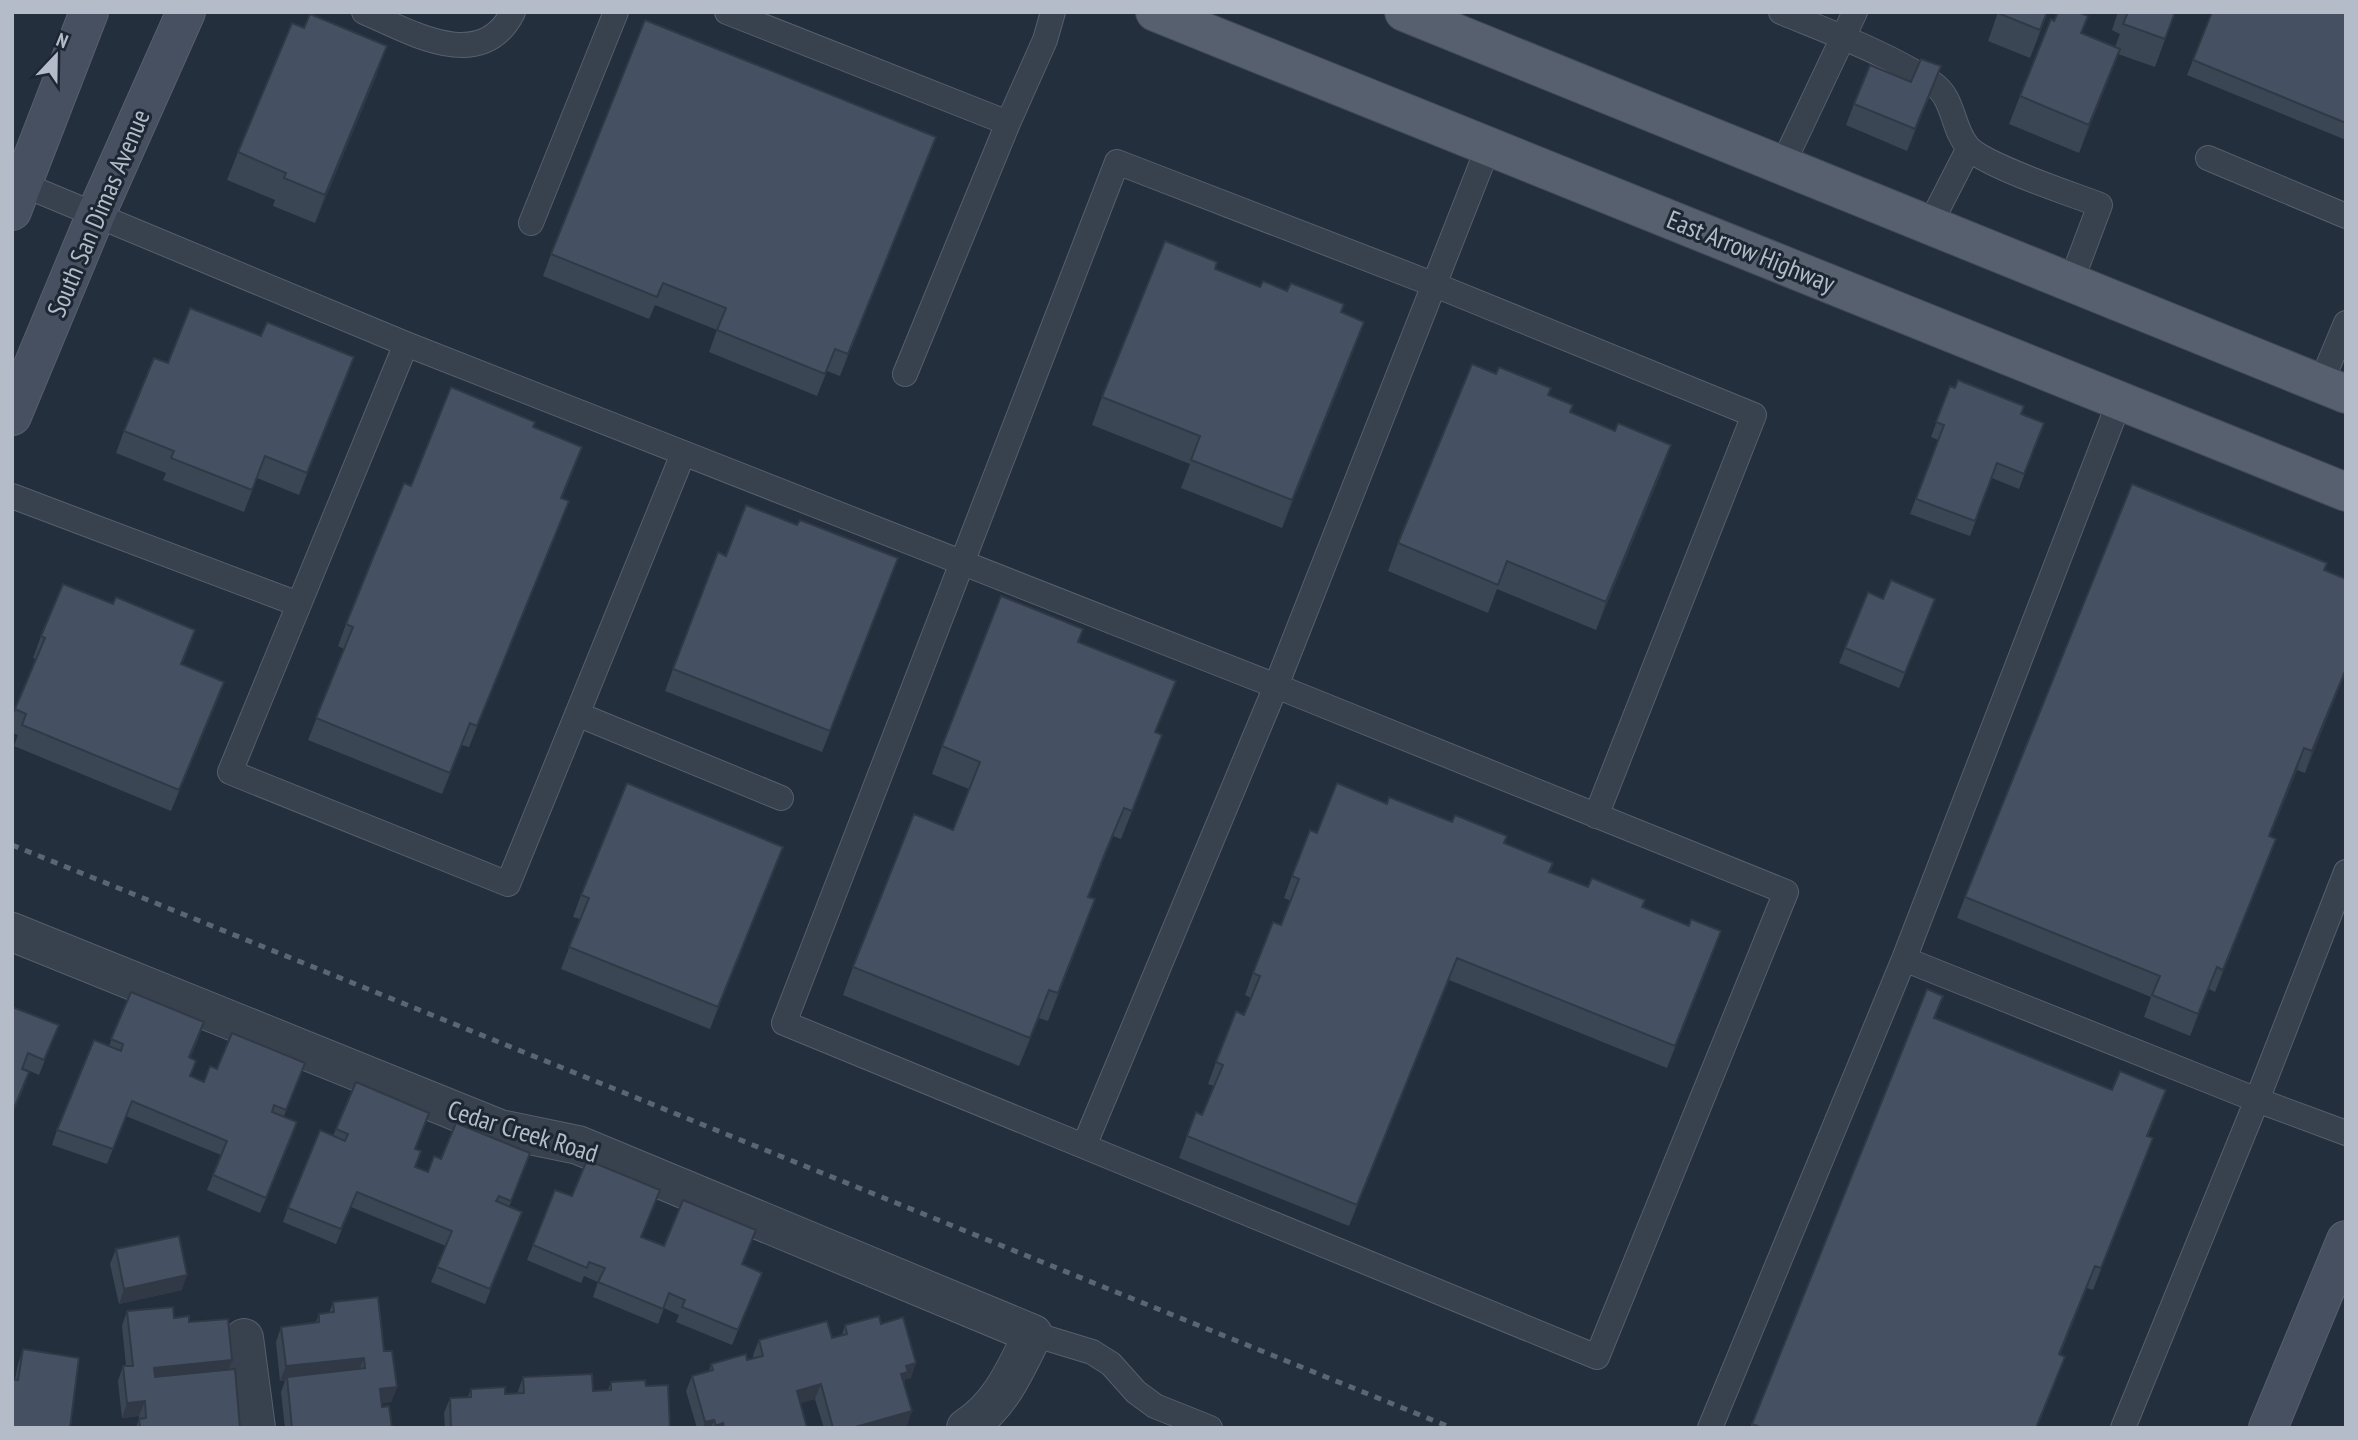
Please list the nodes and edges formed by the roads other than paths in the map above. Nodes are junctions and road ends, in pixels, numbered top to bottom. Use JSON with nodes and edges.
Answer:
{"nodes":[{"id":1,"x":89,"y":12,"type":"edge"},
{"id":2,"x":186,"y":12,"type":"edge"},
{"id":3,"x":364,"y":12,"type":"edge"},
{"id":4,"x":513,"y":12,"type":"edge"},
{"id":5,"x":616,"y":12,"type":"edge"},
{"id":6,"x":727,"y":12,"type":"edge"},
{"id":7,"x":1053,"y":12,"type":"edge"},
{"id":8,"x":1155,"y":12,"type":"edge"},
{"id":9,"x":1781,"y":12,"type":"edge"},
{"id":10,"x":1855,"y":12,"type":"edge"},
{"id":11,"x":1425,"y":16,"type":"edge"},
{"id":12,"x":1843,"y":38,"type":"junction"},
{"id":13,"x":1008,"y":123,"type":"junction"},
{"id":14,"x":1489,"y":145,"type":"junction"},
{"id":15,"x":1969,"y":148,"type":"junction"},
{"id":16,"x":2208,"y":158,"type":"dead end"},
{"id":17,"x":1782,"y":166,"type":"junction"},
{"id":18,"x":16,"y":192,"type":"edge"},
{"id":19,"x":96,"y":214,"type":"junction"},
{"id":20,"x":2346,"y":216,"type":"edge"},
{"id":21,"x":531,"y":223,"type":"dead end"},
{"id":22,"x":1929,"y":226,"type":"junction"},
{"id":23,"x":2071,"y":282,"type":"junction"},
{"id":24,"x":1435,"y":285,"type":"junction"},
{"id":25,"x":2346,"y":323,"type":"edge"},
{"id":26,"x":406,"y":344,"type":"junction"},
{"id":27,"x":905,"y":374,"type":"dead end"},
{"id":28,"x":2333,"y":389,"type":"edge"},
{"id":29,"x":2120,"y":400,"type":"junction"},
{"id":30,"x":12,"y":416,"type":"edge"},
{"id":31,"x":683,"y":454,"type":"junction"},
{"id":32,"x":2346,"y":492,"type":"edge"},
{"id":33,"x":12,"y":496,"type":"edge"},
{"id":34,"x":960,"y":563,"type":"junction"},
{"id":35,"x":298,"y":604,"type":"junction"},
{"id":36,"x":1276,"y":686,"type":"junction"},
{"id":37,"x":578,"y":714,"type":"junction"},
{"id":38,"x":781,"y":798,"type":"dead end"},
{"id":39,"x":1596,"y":816,"type":"junction"},
{"id":40,"x":2346,"y":872,"type":"edge"},
{"id":41,"x":12,"y":932,"type":"edge"},
{"id":42,"x":1903,"y":959,"type":"junction"},
{"id":43,"x":2257,"y":1100,"type":"junction"},
{"id":44,"x":2346,"y":1133,"type":"edge"},
{"id":45,"x":1084,"y":1146,"type":"junction"},
{"id":46,"x":2346,"y":1240,"type":"edge"},
{"id":47,"x":1033,"y":1334,"type":"junction"},
{"id":48,"x":244,"y":1338,"type":"dead end"},
{"id":49,"x":256,"y":1428,"type":"edge"},
{"id":50,"x":967,"y":1428,"type":"edge"},
{"id":51,"x":1210,"y":1428,"type":"edge"},
{"id":52,"x":1710,"y":1428,"type":"edge"},
{"id":53,"x":2123,"y":1428,"type":"edge"},
{"id":54,"x":2268,"y":1428,"type":"edge"}],
"edges":[{"from":1,"to":18,"type":"street"},
{"from":2,"to":19,"type":"street","name":"South San Dimas Avenue"},
{"from":3,"to":4,"type":"lane"},
{"from":5,"to":21,"type":"lane"},
{"from":6,"to":13,"type":"lane"},
{"from":7,"to":13,"type":"lane"},
{"from":8,"to":14,"type":"main road","name":"East Arrow Highway"},
{"from":9,"to":12,"type":"lane"},
{"from":10,"to":12,"type":"lane"},
{"from":11,"to":17,"type":"main road"},
{"from":12,"to":15,"type":"lane"},
{"from":12,"to":17,"type":"lane"},
{"from":13,"to":27,"type":"lane"},
{"from":14,"to":24,"type":"lane"},
{"from":14,"to":29,"type":"main road","name":"East Arrow Highway"},
{"from":15,"to":22,"type":"lane"},
{"from":15,"to":23,"type":"lane"},
{"from":16,"to":20,"type":"lane"},
{"from":17,"to":22,"type":"main road"},
{"from":18,"to":19,"type":"lane"},
{"from":19,"to":26,"type":"lane"},
{"from":19,"to":30,"type":"street","name":"South San Dimas Avenue"},
{"from":22,"to":23,"type":"main road"},
{"from":23,"to":28,"type":"main road"},
{"from":24,"to":34,"type":"lane"},
{"from":24,"to":36,"type":"lane"},
{"from":24,"to":39,"type":"lane"},
{"from":25,"to":28,"type":"lane"},
{"from":26,"to":31,"type":"lane"},
{"from":26,"to":35,"type":"lane"},
{"from":29,"to":32,"type":"main road","name":"East Arrow Highway"},
{"from":29,"to":42,"type":"lane"},
{"from":31,"to":34,"type":"lane"},
{"from":31,"to":37,"type":"lane"},
{"from":33,"to":35,"type":"lane"},
{"from":34,"to":36,"type":"lane"},
{"from":34,"to":45,"type":"lane"},
{"from":35,"to":37,"type":"lane"},
{"from":36,"to":39,"type":"lane"},
{"from":36,"to":45,"type":"lane"},
{"from":37,"to":38,"type":"lane"},
{"from":39,"to":45,"type":"lane"},
{"from":40,"to":43,"type":"lane"},
{"from":41,"to":47,"type":"street","name":"Cedar Creek Road"},
{"from":42,"to":43,"type":"lane"},
{"from":42,"to":52,"type":"lane"},
{"from":43,"to":44,"type":"lane"},
{"from":43,"to":53,"type":"lane"},
{"from":46,"to":54,"type":"street"},
{"from":47,"to":50,"type":"street"},
{"from":47,"to":51,"type":"lane"},
{"from":48,"to":49,"type":"street"}]}
